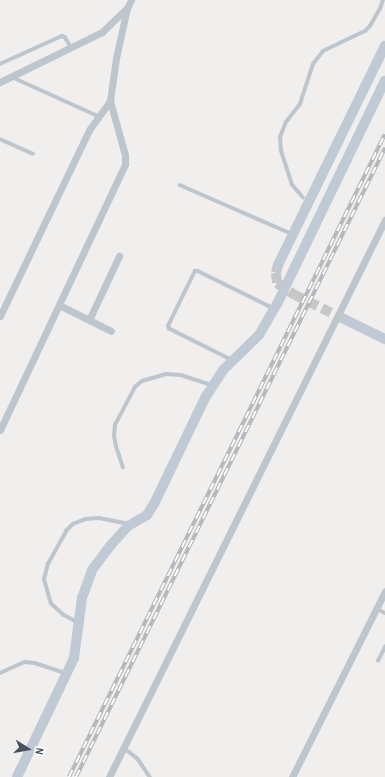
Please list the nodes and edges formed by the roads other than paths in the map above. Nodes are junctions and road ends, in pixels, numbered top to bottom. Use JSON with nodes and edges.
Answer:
{"nodes":[{"id":1,"x":131,"y":0,"type":"edge"},
{"id":2,"x":384,"y":0,"type":"edge"},
{"id":3,"x":127,"y":8,"type":"junction"},
{"id":4,"x":385,"y":46,"type":"edge"},
{"id":5,"x":71,"y":48,"type":"junction"},
{"id":6,"x":0,"y":64,"type":"edge"},
{"id":7,"x":12,"y":77,"type":"junction"},
{"id":8,"x":385,"y":81,"type":"edge"},
{"id":9,"x":0,"y":82,"type":"edge"},
{"id":10,"x":110,"y":101,"type":"junction"},
{"id":11,"x":98,"y":116,"type":"junction"},
{"id":12,"x":0,"y":139,"type":"edge"},
{"id":13,"x":33,"y":154,"type":"dead end"},
{"id":14,"x":180,"y":185,"type":"dead end"},
{"id":15,"x":303,"y":198,"type":"dead end"},
{"id":16,"x":385,"y":220,"type":"edge"},
{"id":17,"x":293,"y":234,"type":"junction"},
{"id":18,"x":119,"y":256,"type":"dead end"},
{"id":19,"x":278,"y":265,"type":"tunnel mouth"},
{"id":20,"x":59,"y":305,"type":"junction"},
{"id":21,"x":274,"y":308,"type":"junction"},
{"id":22,"x":0,"y":316,"type":"edge"},
{"id":23,"x":344,"y":319,"type":"tunnel mouth"},
{"id":24,"x":89,"y":320,"type":"junction"},
{"id":25,"x":111,"y":331,"type":"dead end"},
{"id":26,"x":385,"y":339,"type":"edge"},
{"id":27,"x":232,"y":361,"type":"junction"},
{"id":28,"x":213,"y":385,"type":"junction"},
{"id":29,"x":0,"y":430,"type":"edge"},
{"id":30,"x":123,"y":468,"type":"dead end"},
{"id":31,"x":130,"y":525,"type":"junction"},
{"id":32,"x":385,"y":591,"type":"edge"},
{"id":33,"x":376,"y":608,"type":"junction"},
{"id":34,"x":385,"y":613,"type":"edge"},
{"id":35,"x":79,"y":623,"type":"junction"},
{"id":36,"x":385,"y":647,"type":"edge"},
{"id":37,"x":378,"y":661,"type":"dead end"},
{"id":38,"x":0,"y":673,"type":"edge"},
{"id":39,"x":66,"y":673,"type":"junction"},
{"id":40,"x":124,"y":748,"type":"junction"},
{"id":41,"x":17,"y":777,"type":"edge"},
{"id":42,"x":109,"y":777,"type":"edge"},
{"id":43,"x":150,"y":777,"type":"edge"},
{"id":44,"x":292,"y":777,"type":"edge"}],
"edges":[{"from":1,"to":3,"type":"street"},
{"from":2,"to":15,"type":"lane"},
{"from":3,"to":5,"type":"street"},
{"from":3,"to":10,"type":"street"},
{"from":4,"to":17,"type":"street"},
{"from":5,"to":6,"type":"lane"},
{"from":5,"to":7,"type":"street"},
{"from":7,"to":9,"type":"street"},
{"from":7,"to":11,"type":"lane"},
{"from":8,"to":21,"type":"street"},
{"from":10,"to":11,"type":"street"},
{"from":10,"to":20,"type":"street"},
{"from":11,"to":22,"type":"street"},
{"from":12,"to":13,"type":"lane"},
{"from":14,"to":17,"type":"lane"},
{"from":16,"to":40,"type":"street"},
{"from":17,"to":19,"type":"street"},
{"from":18,"to":24,"type":"street"},
{"from":20,"to":24,"type":"street"},
{"from":20,"to":29,"type":"street"},
{"from":21,"to":27,"type":"street"},
{"from":21,"to":27,"type":"lane"},
{"from":23,"to":26,"type":"street"},
{"from":24,"to":25,"type":"street"},
{"from":27,"to":28,"type":"street"},
{"from":28,"to":30,"type":"lane"},
{"from":28,"to":31,"type":"street"},
{"from":31,"to":35,"type":"street"},
{"from":31,"to":35,"type":"lane"},
{"from":32,"to":33,"type":"street"},
{"from":33,"to":34,"type":"lane"},
{"from":33,"to":44,"type":"street"},
{"from":35,"to":39,"type":"street"},
{"from":36,"to":37,"type":"lane"},
{"from":38,"to":39,"type":"lane"},
{"from":39,"to":41,"type":"street"},
{"from":40,"to":42,"type":"street"},
{"from":40,"to":43,"type":"lane"}]}
